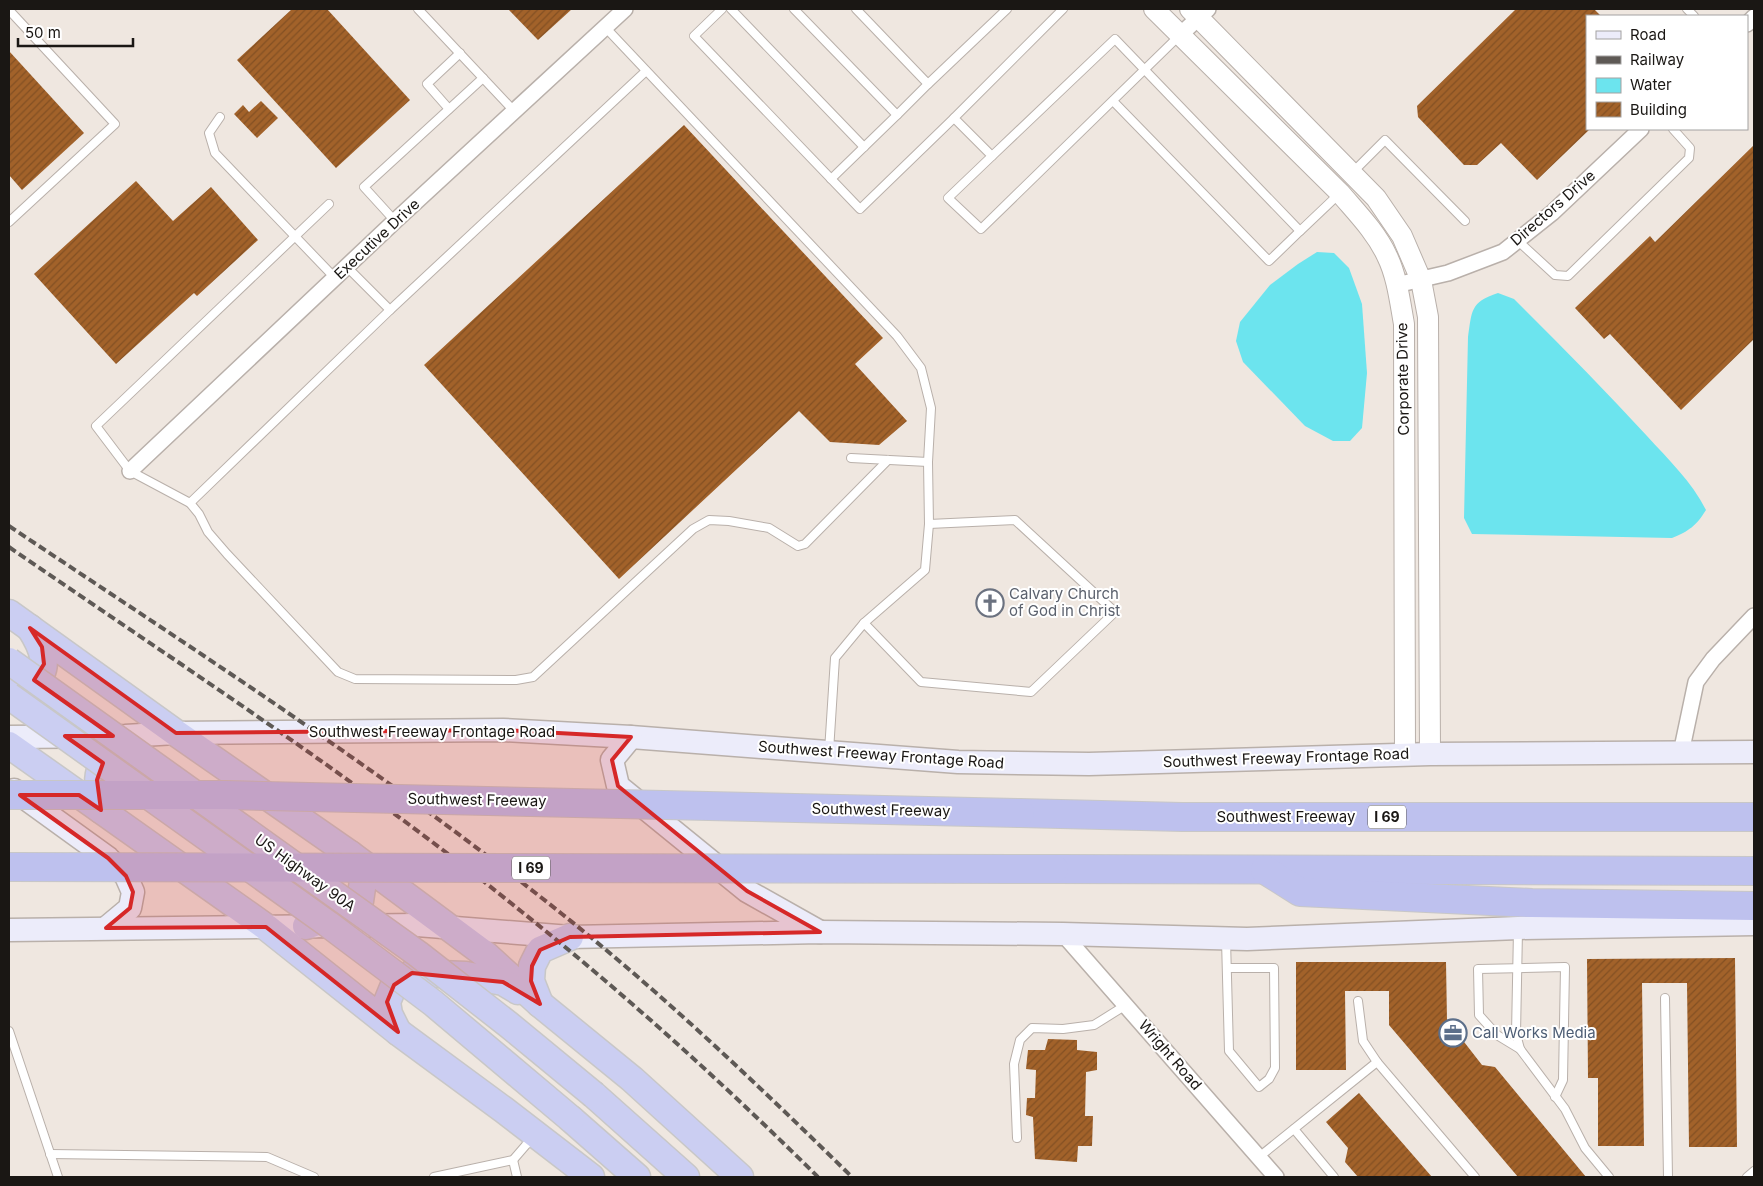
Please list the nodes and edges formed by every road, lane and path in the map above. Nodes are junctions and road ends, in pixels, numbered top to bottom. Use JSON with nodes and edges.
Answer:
{"nodes":[{"id":1,"x":418,"y":9,"type":"edge"},
{"id":2,"x":625,"y":9,"type":"edge"},
{"id":3,"x":722,"y":9,"type":"edge"},
{"id":4,"x":731,"y":9,"type":"edge"},
{"id":5,"x":794,"y":9,"type":"edge"},
{"id":6,"x":856,"y":9,"type":"edge"},
{"id":7,"x":1007,"y":9,"type":"edge"},
{"id":8,"x":1063,"y":9,"type":"edge"},
{"id":9,"x":1154,"y":9,"type":"edge"},
{"id":10,"x":9,"y":10,"type":"edge"},
{"id":11,"x":1199,"y":12,"type":"edge"},
{"id":12,"x":605,"y":27,"type":"junction"},
{"id":13,"x":1180,"y":35,"type":"junction"},
{"id":14,"x":460,"y":53,"type":"junction"},
{"id":15,"x":1145,"y":70,"type":"junction"},
{"id":16,"x":646,"y":71,"type":"junction"},
{"id":17,"x":483,"y":78,"type":"junction"},
{"id":18,"x":928,"y":84,"type":"junction"},
{"id":19,"x":1113,"y":101,"type":"junction"},
{"id":20,"x":450,"y":109,"type":"junction"},
{"id":21,"x":514,"y":111,"type":"junction"},
{"id":22,"x":897,"y":114,"type":"junction"},
{"id":23,"x":220,"y":116,"type":"dead end"},
{"id":24,"x":954,"y":118,"type":"junction"},
{"id":25,"x":1640,"y":130,"type":"edge"},
{"id":26,"x":1674,"y":130,"type":"edge"},
{"id":27,"x":864,"y":147,"type":"junction"},
{"id":28,"x":992,"y":156,"type":"junction"},
{"id":29,"x":1351,"y":174,"type":"junction"},
{"id":30,"x":831,"y":179,"type":"junction"},
{"id":31,"x":1340,"y":193,"type":"junction"},
{"id":32,"x":329,"y":204,"type":"dead end"},
{"id":33,"x":396,"y":221,"type":"junction"},
{"id":34,"x":1465,"y":221,"type":"dead end"},
{"id":35,"x":9,"y":222,"type":"edge"},
{"id":36,"x":1300,"y":231,"type":"junction"},
{"id":37,"x":296,"y":237,"type":"junction"},
{"id":38,"x":1517,"y":240,"type":"junction"},
{"id":39,"x":346,"y":267,"type":"junction"},
{"id":40,"x":335,"y":278,"type":"junction"},
{"id":41,"x":1421,"y":280,"type":"junction"},
{"id":42,"x":1396,"y":286,"type":"junction"},
{"id":43,"x":390,"y":310,"type":"junction"},
{"id":44,"x":852,"y":458,"type":"dead end"},
{"id":45,"x":888,"y":460,"type":"junction"},
{"id":46,"x":928,"y":462,"type":"junction"},
{"id":47,"x":130,"y":471,"type":"junction"},
{"id":48,"x":190,"y":503,"type":"junction"},
{"id":49,"x":929,"y":524,"type":"junction"},
{"id":50,"x":9,"y":613,"type":"edge"},
{"id":51,"x":1754,"y":616,"type":"edge"},
{"id":52,"x":864,"y":623,"type":"junction"},
{"id":53,"x":30,"y":628,"type":"junction"},
{"id":54,"x":9,"y":661,"type":"edge"},
{"id":55,"x":9,"y":685,"type":"edge"},
{"id":56,"x":9,"y":696,"type":"edge"},
{"id":57,"x":176,"y":733,"type":"junction"},
{"id":58,"x":125,"y":736,"type":"junction"},
{"id":59,"x":631,"y":736,"type":"junction"},
{"id":60,"x":9,"y":737,"type":"edge"},
{"id":61,"x":9,"y":745,"type":"edge"},
{"id":62,"x":828,"y":752,"type":"junction"},
{"id":63,"x":1754,"y":752,"type":"edge"},
{"id":64,"x":1681,"y":753,"type":"junction"},
{"id":65,"x":1430,"y":754,"type":"junction"},
{"id":66,"x":1405,"y":755,"type":"junction"},
{"id":67,"x":9,"y":787,"type":"edge"},
{"id":68,"x":9,"y":795,"type":"edge"},
{"id":69,"x":1754,"y":806,"type":"edge"},
{"id":70,"x":101,"y":810,"type":"junction"},
{"id":71,"x":1754,"y":817,"type":"edge"},
{"id":72,"x":1638,"y":818,"type":"junction"},
{"id":73,"x":350,"y":854,"type":"junction"},
{"id":74,"x":9,"y":867,"type":"edge"},
{"id":75,"x":1265,"y":870,"type":"junction"},
{"id":76,"x":1754,"y":871,"type":"edge"},
{"id":77,"x":1754,"y":906,"type":"edge"},
{"id":78,"x":1754,"y":924,"type":"edge"},
{"id":79,"x":306,"y":926,"type":"junction"},
{"id":80,"x":266,"y":927,"type":"junction"},
{"id":81,"x":449,"y":927,"type":"junction"},
{"id":82,"x":106,"y":928,"type":"junction"},
{"id":83,"x":1518,"y":928,"type":"junction"},
{"id":84,"x":9,"y":930,"type":"edge"},
{"id":85,"x":820,"y":932,"type":"junction"},
{"id":86,"x":1063,"y":934,"type":"junction"},
{"id":87,"x":570,"y":937,"type":"junction"},
{"id":88,"x":1226,"y":938,"type":"junction"},
{"id":89,"x":1227,"y":968,"type":"junction"},
{"id":90,"x":1517,"y":968,"type":"junction"},
{"id":91,"x":1664,"y":998,"type":"dead end"},
{"id":92,"x":1358,"y":1001,"type":"dead end"},
{"id":93,"x":540,"y":1004,"type":"junction"},
{"id":94,"x":1126,"y":1005,"type":"junction"},
{"id":95,"x":9,"y":1032,"type":"edge"},
{"id":96,"x":398,"y":1032,"type":"junction"},
{"id":97,"x":1520,"y":1049,"type":"junction"},
{"id":98,"x":1377,"y":1062,"type":"junction"},
{"id":99,"x":1555,"y":1097,"type":"junction"},
{"id":100,"x":1294,"y":1130,"type":"junction"},
{"id":101,"x":535,"y":1134,"type":"junction"},
{"id":102,"x":1017,"y":1138,"type":"dead end"},
{"id":103,"x":50,"y":1154,"type":"junction"},
{"id":104,"x":1259,"y":1157,"type":"junction"},
{"id":105,"x":513,"y":1160,"type":"junction"},
{"id":106,"x":1754,"y":1171,"type":"edge"},
{"id":107,"x":58,"y":1177,"type":"edge"},
{"id":108,"x":314,"y":1177,"type":"edge"},
{"id":109,"x":434,"y":1177,"type":"edge"},
{"id":110,"x":517,"y":1177,"type":"edge"},
{"id":111,"x":591,"y":1177,"type":"edge"},
{"id":112,"x":637,"y":1177,"type":"edge"},
{"id":113,"x":686,"y":1177,"type":"edge"},
{"id":114,"x":740,"y":1177,"type":"edge"},
{"id":115,"x":1276,"y":1177,"type":"edge"},
{"id":116,"x":1334,"y":1177,"type":"edge"},
{"id":117,"x":1475,"y":1177,"type":"edge"},
{"id":118,"x":1609,"y":1177,"type":"edge"},
{"id":119,"x":1668,"y":1177,"type":"edge"},
{"id":120,"x":1747,"y":1177,"type":"edge"}],
"edges":[{"from":1,"to":14,"type":"lane"},
{"from":2,"to":12,"type":"street","name":"Executive Drive"},
{"from":3,"to":30,"type":"lane"},
{"from":4,"to":27,"type":"lane"},
{"from":5,"to":22,"type":"lane"},
{"from":6,"to":18,"type":"lane"},
{"from":7,"to":18,"type":"lane"},
{"from":8,"to":24,"type":"lane"},
{"from":9,"to":13,"type":"street","name":"Corporate Drive"},
{"from":10,"to":35,"type":"lane"},
{"from":11,"to":13,"type":"street"},
{"from":11,"to":29,"type":"street","name":"Corporate Drive"},
{"from":12,"to":16,"type":"lane"},
{"from":12,"to":21,"type":"street","name":"Executive Drive"},
{"from":13,"to":15,"type":"lane"},
{"from":13,"to":31,"type":"street","name":"Corporate Drive"},
{"from":14,"to":17,"type":"lane"},
{"from":14,"to":20,"type":"lane"},
{"from":15,"to":19,"type":"lane"},
{"from":15,"to":28,"type":"lane"},
{"from":15,"to":36,"type":"lane"},
{"from":16,"to":43,"type":"lane"},
{"from":16,"to":46,"type":"lane"},
{"from":17,"to":20,"type":"lane"},
{"from":17,"to":21,"type":"lane"},
{"from":18,"to":22,"type":"lane"},
{"from":19,"to":28,"type":"lane"},
{"from":19,"to":36,"type":"lane"},
{"from":20,"to":33,"type":"lane"},
{"from":21,"to":33,"type":"street","name":"Executive Drive"},
{"from":22,"to":27,"type":"lane"},
{"from":23,"to":37,"type":"lane"},
{"from":24,"to":28,"type":"lane"},
{"from":24,"to":30,"type":"lane"},
{"from":25,"to":38,"type":"street","name":"Directors Drive"},
{"from":26,"to":38,"type":"lane"},
{"from":27,"to":30,"type":"lane"},
{"from":29,"to":34,"type":"lane"},
{"from":29,"to":41,"type":"street","name":"Corporate Drive"},
{"from":31,"to":36,"type":"lane"},
{"from":31,"to":42,"type":"street","name":"Corporate Drive"},
{"from":32,"to":37,"type":"lane"},
{"from":33,"to":39,"type":"street","name":"Executive Drive"},
{"from":37,"to":40,"type":"lane"},
{"from":37,"to":47,"type":"lane"},
{"from":38,"to":41,"type":"street","name":"Directors Drive"},
{"from":39,"to":40,"type":"street","name":"Executive Drive"},
{"from":39,"to":43,"type":"lane"},
{"from":40,"to":47,"type":"street","name":"Executive Drive"},
{"from":41,"to":42,"type":"street","name":"Directors Drive"},
{"from":41,"to":65,"type":"street","name":"Corporate Drive"},
{"from":42,"to":66,"type":"street","name":"Corporate Drive"},
{"from":43,"to":48,"type":"lane"},
{"from":44,"to":45,"type":"lane"},
{"from":45,"to":46,"type":"lane"},
{"from":45,"to":48,"type":"lane"},
{"from":46,"to":49,"type":"lane"},
{"from":47,"to":48,"type":"lane"},
{"from":49,"to":52,"type":"lane"},
{"from":49,"to":52,"type":"lane"},
{"from":50,"to":53,"type":"highway"},
{"from":51,"to":64,"type":"street"},
{"from":52,"to":62,"type":"lane"},
{"from":53,"to":55,"type":"highway"},
{"from":53,"to":57,"type":"highway"},
{"from":54,"to":113,"type":"highway","name":"US Highway 90A","bridge":true},
{"from":56,"to":112,"type":"highway","name":"US Highway 90A","bridge":true},
{"from":57,"to":58,"type":"main road","name":"Southwest Freeway Frontage Road"},
{"from":57,"to":59,"type":"main road","name":"Southwest Freeway Frontage Road"},
{"from":57,"to":73,"type":"highway"},
{"from":58,"to":60,"type":"main road","name":"Southwest Freeway Frontage Road"},
{"from":58,"to":70,"type":"highway"},
{"from":59,"to":62,"type":"main road","name":"Southwest Freeway Frontage Road"},
{"from":59,"to":85,"type":"main road"},
{"from":61,"to":70,"type":"highway"},
{"from":62,"to":66,"type":"main road","name":"Southwest Freeway Frontage Road"},
{"from":63,"to":64,"type":"main road","name":"Southwest Freeway Frontage Road"},
{"from":64,"to":65,"type":"main road","name":"Southwest Freeway Frontage Road"},
{"from":65,"to":66,"type":"main road","name":"Southwest Freeway Frontage Road"},
{"from":67,"to":82,"type":"main road"},
{"from":68,"to":72,"type":"highway","name":"Southwest Freeway","number":"I 69","bridge":true},
{"from":69,"to":72,"type":"highway"},
{"from":70,"to":80,"type":"highway"},
{"from":71,"to":72,"type":"highway","name":"Southwest Freeway","number":"I 69"},
{"from":73,"to":79,"type":"highway"},
{"from":73,"to":81,"type":"highway"},
{"from":74,"to":75,"type":"highway","number":"I 69","bridge":true},
{"from":75,"to":76,"type":"highway","number":"I 69"},
{"from":75,"to":77,"type":"highway"},
{"from":78,"to":83,"type":"main road"},
{"from":79,"to":80,"type":"main road"},
{"from":79,"to":81,"type":"main road"},
{"from":80,"to":82,"type":"main road"},
{"from":80,"to":96,"type":"highway"},
{"from":81,"to":87,"type":"main road"},
{"from":81,"to":93,"type":"highway"},
{"from":82,"to":84,"type":"main road"},
{"from":83,"to":88,"type":"main road"},
{"from":83,"to":90,"type":"lane"},
{"from":85,"to":86,"type":"main road"},
{"from":85,"to":87,"type":"main road"},
{"from":86,"to":88,"type":"main road"},
{"from":86,"to":94,"type":"street","name":"Wright Road"},
{"from":87,"to":93,"type":"highway"},
{"from":88,"to":89,"type":"lane"},
{"from":89,"to":89,"type":"lane"},
{"from":90,"to":97,"type":"lane"},
{"from":90,"to":97,"type":"lane"},
{"from":90,"to":99,"type":"lane"},
{"from":91,"to":119,"type":"lane"},
{"from":92,"to":98,"type":"lane"},
{"from":93,"to":96,"type":"highway"},
{"from":93,"to":114,"type":"highway"},
{"from":94,"to":102,"type":"lane"},
{"from":94,"to":104,"type":"street","name":"Wright Road"},
{"from":95,"to":103,"type":"lane"},
{"from":96,"to":101,"type":"highway"},
{"from":97,"to":99,"type":"lane"},
{"from":98,"to":100,"type":"lane"},
{"from":98,"to":117,"type":"lane"},
{"from":99,"to":118,"type":"lane"},
{"from":100,"to":104,"type":"lane"},
{"from":100,"to":116,"type":"lane"},
{"from":101,"to":105,"type":"lane"},
{"from":101,"to":111,"type":"highway"},
{"from":103,"to":107,"type":"lane"},
{"from":103,"to":108,"type":"lane"},
{"from":104,"to":115,"type":"street","name":"Wright Road"},
{"from":105,"to":109,"type":"lane"},
{"from":105,"to":110,"type":"lane"},
{"from":106,"to":120,"type":"lane"}]}
